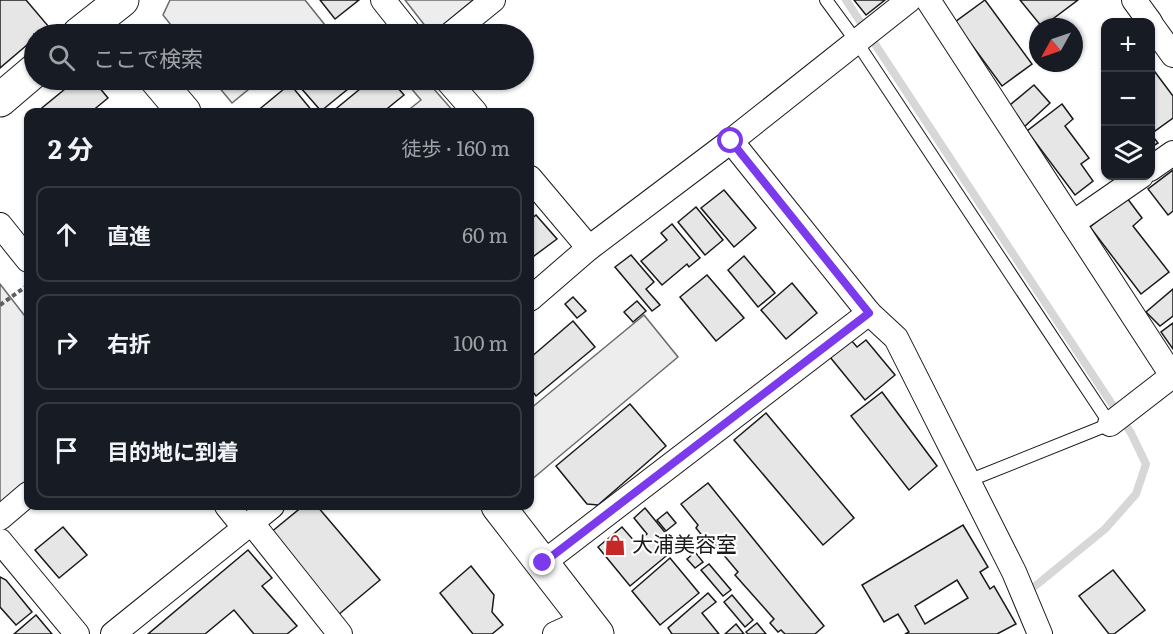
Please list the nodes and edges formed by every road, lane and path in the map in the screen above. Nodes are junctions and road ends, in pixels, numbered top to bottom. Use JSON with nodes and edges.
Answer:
{"nodes":[{"id":1,"x":383,"y":0,"type":"edge"},
{"id":2,"x":492,"y":0,"type":"edge"},
{"id":3,"x":826,"y":0,"type":"edge"},
{"id":4,"x":909,"y":0,"type":"edge"},
{"id":5,"x":928,"y":0,"type":"edge"},
{"id":6,"x":1134,"y":0,"type":"edge"},
{"id":7,"x":1147,"y":18,"type":"edge"},
{"id":8,"x":402,"y":24,"type":"edge"},
{"id":9,"x":463,"y":24,"type":"edge"},
{"id":10,"x":1155,"y":30,"type":"edge"},
{"id":11,"x":856,"y":41,"type":"junction"},
{"id":12,"x":1173,"y":55,"type":"edge"},
{"id":13,"x":24,"y":80,"type":"edge"},
{"id":14,"x":165,"y":90,"type":"edge"},
{"id":15,"x":456,"y":90,"type":"edge"},
{"id":16,"x":0,"y":100,"type":"edge"},
{"id":17,"x":181,"y":108,"type":"edge"},
{"id":18,"x":472,"y":108,"type":"edge"},
{"id":19,"x":731,"y":141,"type":"junction"},
{"id":20,"x":1173,"y":153,"type":"edge"},
{"id":21,"x":1155,"y":166,"type":"edge"},
{"id":22,"x":1135,"y":180,"type":"edge"},
{"id":23,"x":534,"y":183,"type":"edge"},
{"id":24,"x":1073,"y":223,"type":"junction"},
{"id":25,"x":0,"y":225,"type":"edge"},
{"id":26,"x":589,"y":248,"type":"junction"},
{"id":27,"x":24,"y":255,"type":"edge"},
{"id":28,"x":24,"y":288,"type":"edge"},
{"id":29,"x":534,"y":295,"type":"edge"},
{"id":30,"x":0,"y":305,"type":"edge"},
{"id":31,"x":869,"y":313,"type":"junction"},
{"id":32,"x":1173,"y":377,"type":"edge"},
{"id":33,"x":1110,"y":424,"type":"junction"},
{"id":34,"x":968,"y":481,"type":"junction"},
{"id":35,"x":24,"y":497,"type":"edge"},
{"id":36,"x":231,"y":510,"type":"edge"},
{"id":37,"x":267,"y":510,"type":"edge"},
{"id":38,"x":501,"y":510,"type":"edge"},
{"id":39,"x":0,"y":518,"type":"edge"},
{"id":40,"x":247,"y":525,"type":"junction"},
{"id":41,"x":3,"y":549,"type":"edge"},
{"id":42,"x":543,"y":563,"type":"junction"},
{"id":43,"x":592,"y":627,"type":"edge"},
{"id":44,"x":77,"y":634,"type":"edge"},
{"id":45,"x":113,"y":634,"type":"edge"},
{"id":46,"x":340,"y":634,"type":"edge"},
{"id":47,"x":555,"y":634,"type":"edge"},
{"id":48,"x":1041,"y":634,"type":"edge"}],
"edges":[{"from":1,"to":8,"type":"street"},
{"from":2,"to":9,"type":"street"},
{"from":3,"to":11,"type":"lane"},
{"from":4,"to":11,"type":"street"},
{"from":5,"to":24,"type":"street"},
{"from":6,"to":7,"type":"street"},
{"from":10,"to":12,"type":"street"},
{"from":11,"to":19,"type":"street"},
{"from":11,"to":33,"type":"lane"},
{"from":13,"to":16,"type":"street"},
{"from":14,"to":17,"type":"street"},
{"from":15,"to":18,"type":"street"},
{"from":19,"to":26,"type":"street"},
{"from":19,"to":31,"type":"street"},
{"from":20,"to":21,"type":"street"},
{"from":22,"to":24,"type":"street"},
{"from":23,"to":26,"type":"street"},
{"from":24,"to":32,"type":"street"},
{"from":25,"to":27,"type":"street"},
{"from":26,"to":29,"type":"street"},
{"from":28,"to":30,"type":"path"},
{"from":31,"to":34,"type":"street"},
{"from":31,"to":42,"type":"street"},
{"from":32,"to":33,"type":"street"},
{"from":33,"to":34,"type":"lane"},
{"from":34,"to":48,"type":"street"},
{"from":35,"to":39,"type":"street"},
{"from":36,"to":40,"type":"street"},
{"from":37,"to":40,"type":"street"},
{"from":38,"to":42,"type":"street"},
{"from":40,"to":45,"type":"street"},
{"from":40,"to":46,"type":"street"},
{"from":41,"to":44,"type":"street"},
{"from":42,"to":43,"type":"street"},
{"from":43,"to":47,"type":"street"}]}
